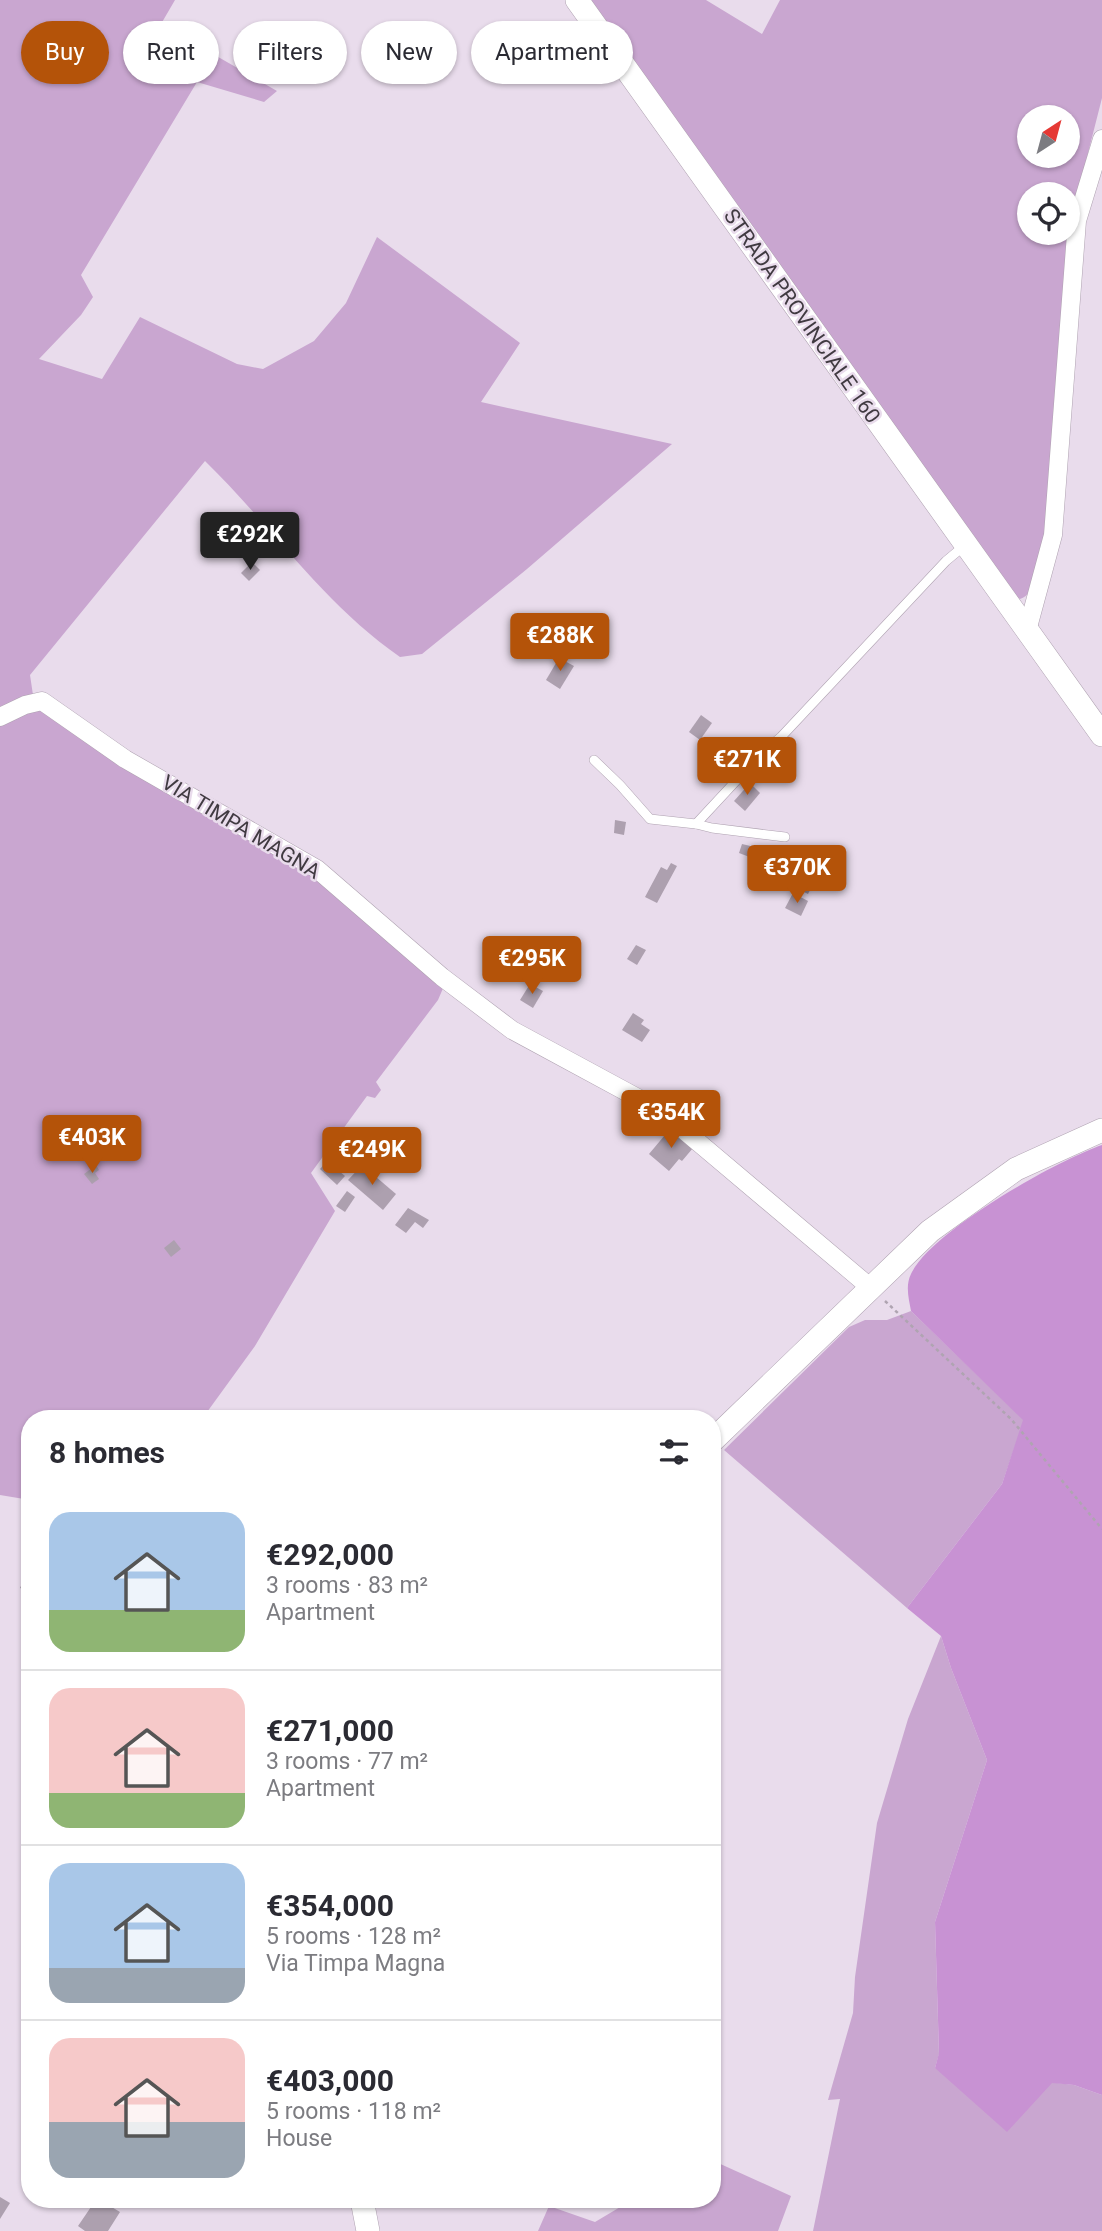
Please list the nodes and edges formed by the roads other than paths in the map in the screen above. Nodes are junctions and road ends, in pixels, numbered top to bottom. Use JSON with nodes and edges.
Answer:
{"nodes":[{"id":1,"x":577,"y":0,"type":"edge"},
{"id":2,"x":1102,"y":139,"type":"edge"},
{"id":3,"x":966,"y":545,"type":"junction"},
{"id":4,"x":1027,"y":631,"type":"junction"},
{"id":5,"x":0,"y":717,"type":"edge"},
{"id":6,"x":1102,"y":735,"type":"edge"},
{"id":7,"x":594,"y":760,"type":"dead end"},
{"id":8,"x":696,"y":824,"type":"junction"},
{"id":9,"x":785,"y":837,"type":"dead end"},
{"id":10,"x":1102,"y":1130,"type":"edge"},
{"id":11,"x":871,"y":1288,"type":"junction"},
{"id":12,"x":721,"y":1432,"type":"edge"},
{"id":13,"x":364,"y":2208,"type":"edge"},
{"id":14,"x":368,"y":2231,"type":"edge"}],
"edges":[{"from":1,"to":3,"type":"street","name":"STRADA PROVINCIALE 160"},
{"from":2,"to":4,"type":"street"},
{"from":3,"to":4,"type":"street","name":"STRADA PROVINCIALE 160"},
{"from":3,"to":8,"type":"lane"},
{"from":4,"to":6,"type":"street","name":"STRADA PROVINCIALE 160"},
{"from":5,"to":11,"type":"street","name":"VIA TIMPA MAGNA"},
{"from":7,"to":8,"type":"lane"},
{"from":8,"to":9,"type":"lane"},
{"from":10,"to":11,"type":"street"},
{"from":11,"to":12,"type":"street"},
{"from":13,"to":14,"type":"street"}]}
